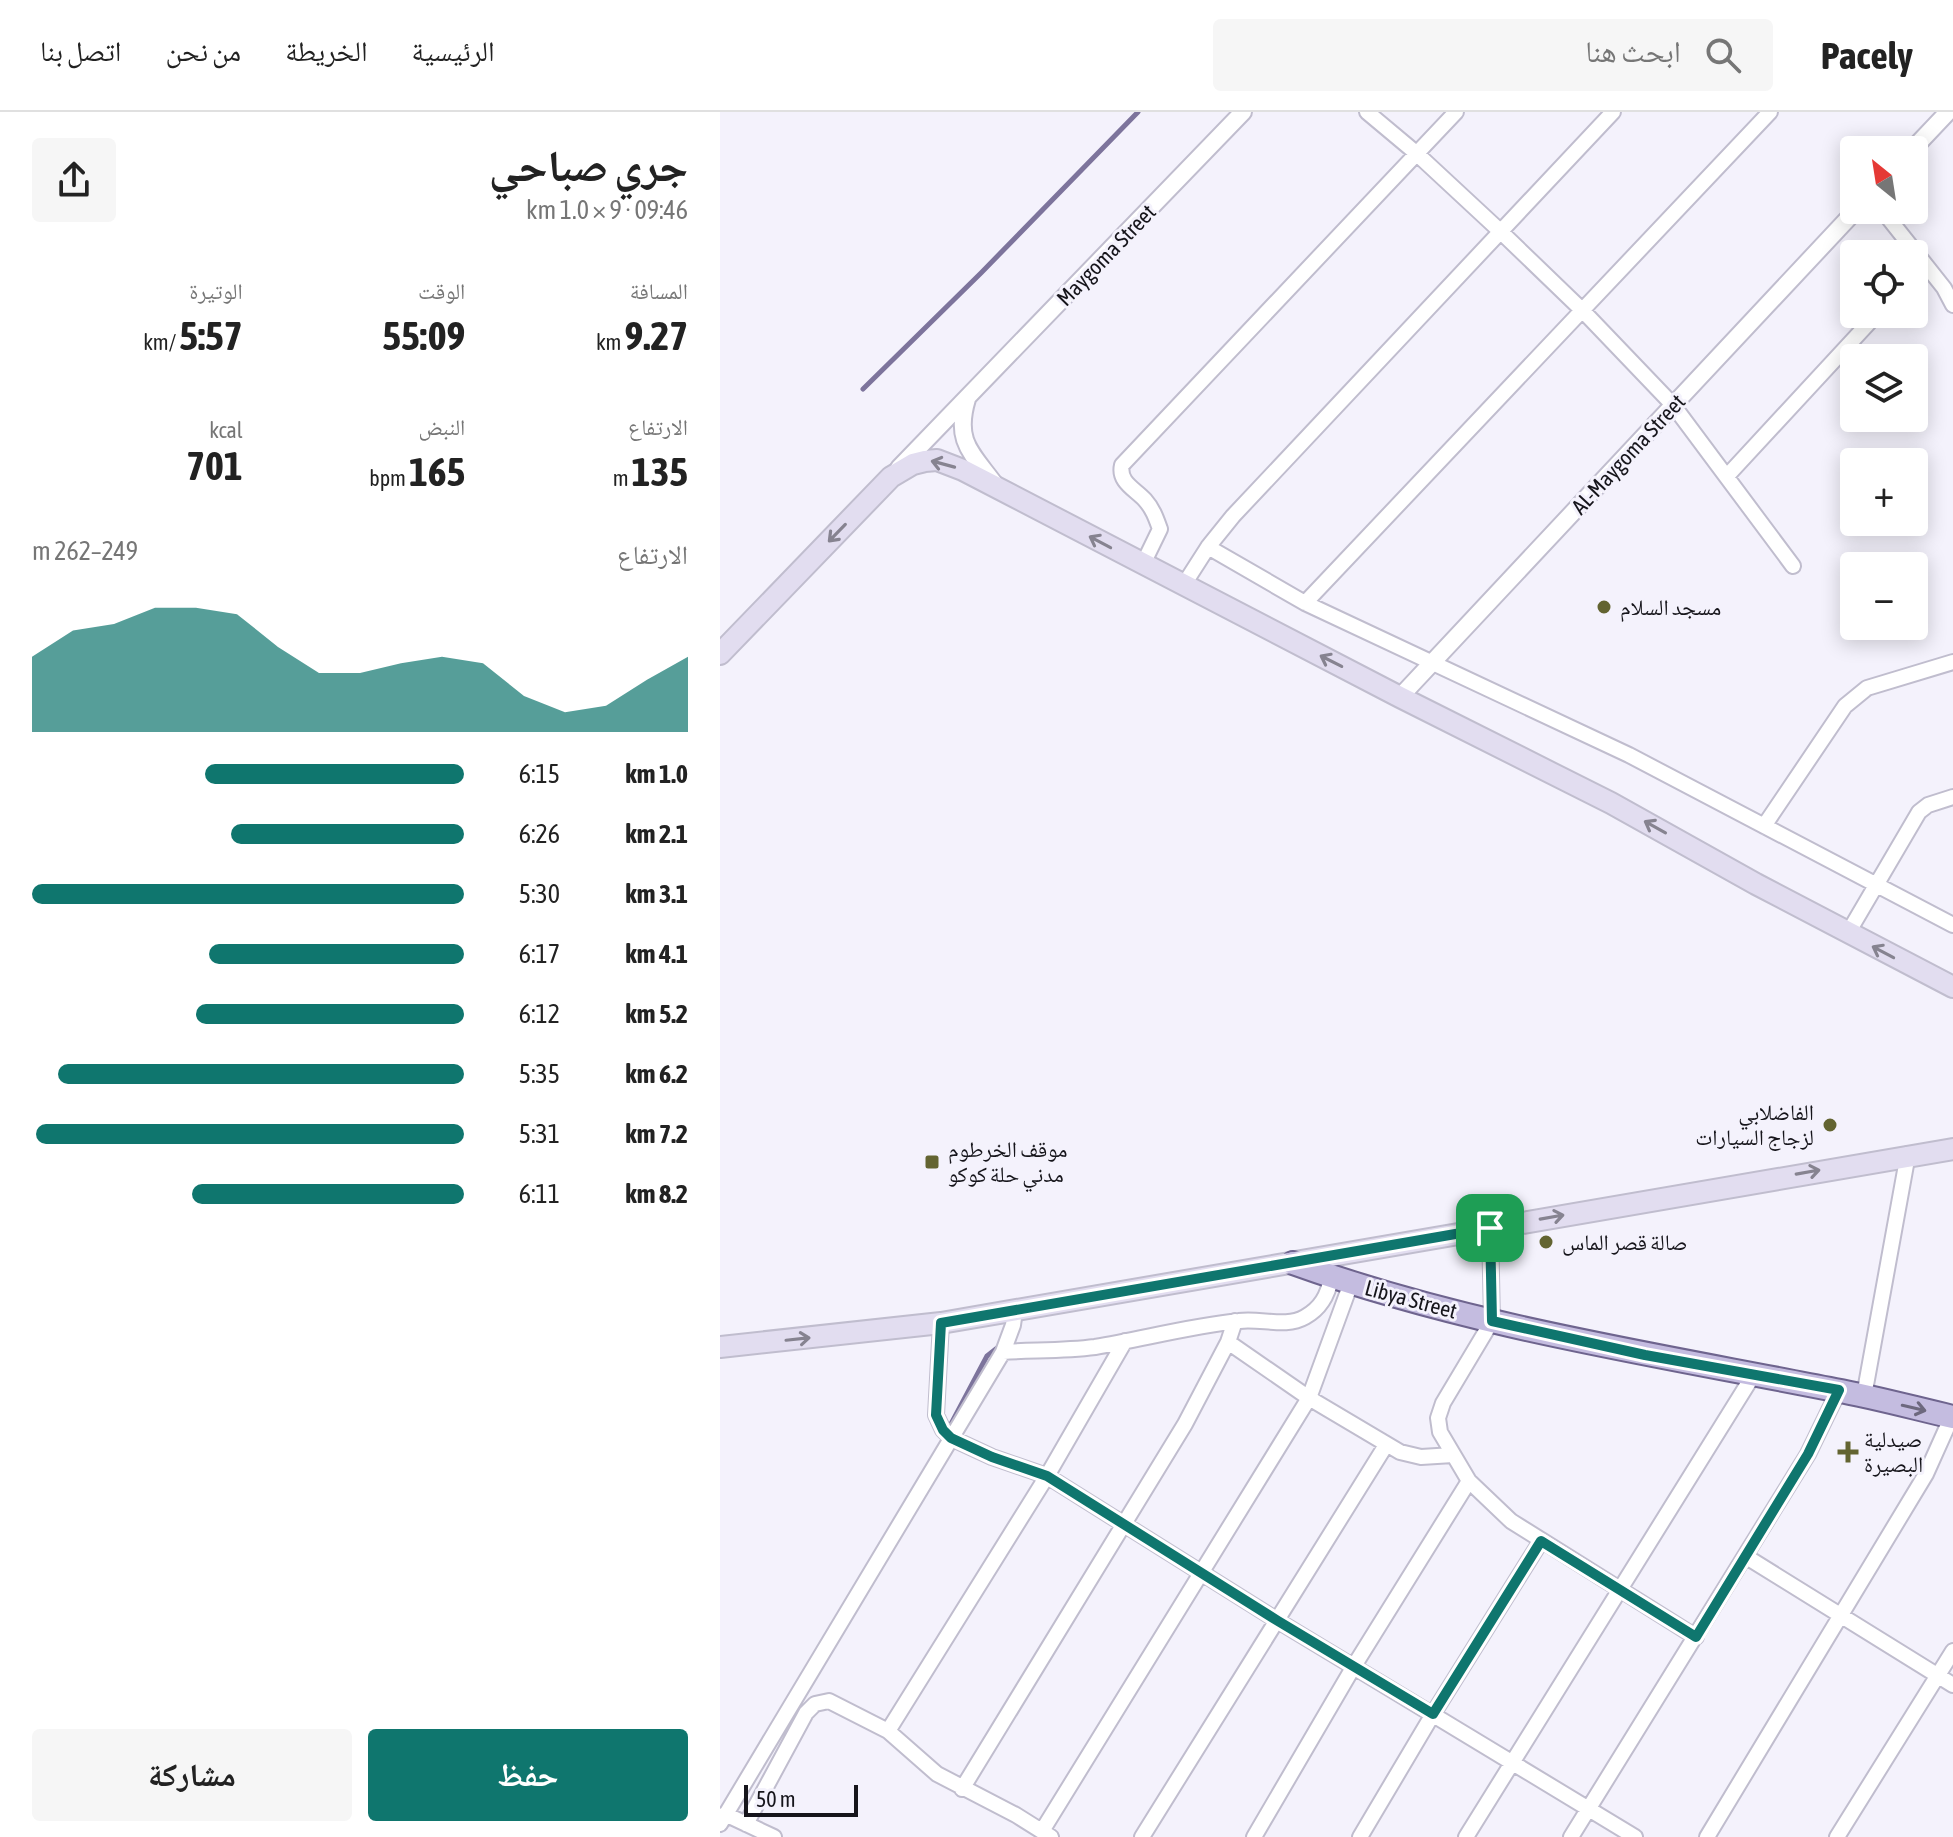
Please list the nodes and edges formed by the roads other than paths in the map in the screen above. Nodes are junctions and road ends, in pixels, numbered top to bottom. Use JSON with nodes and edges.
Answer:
{"nodes":[{"id":1,"x":1243,"y":112,"type":"edge"},
{"id":2,"x":1367,"y":112,"type":"edge"},
{"id":3,"x":1456,"y":112,"type":"edge"},
{"id":4,"x":1613,"y":112,"type":"edge"},
{"id":5,"x":1948,"y":112,"type":"edge"},
{"id":6,"x":1763,"y":114,"type":"edge"},
{"id":7,"x":1925,"y":136,"type":"edge"},
{"id":8,"x":1416,"y":153,"type":"junction"},
{"id":9,"x":1843,"y":224,"type":"edge"},
{"id":10,"x":1500,"y":231,"type":"junction"},
{"id":11,"x":1928,"y":274,"type":"edge"},
{"id":12,"x":1948,"y":284,"type":"edge"},
{"id":13,"x":1953,"y":305,"type":"edge"},
{"id":14,"x":1583,"y":311,"type":"junction"},
{"id":15,"x":1864,"y":328,"type":"edge"},
{"id":16,"x":968,"y":397,"type":"junction"},
{"id":17,"x":1673,"y":405,"type":"junction"},
{"id":18,"x":1728,"y":475,"type":"junction"},
{"id":19,"x":891,"y":477,"type":"junction"},
{"id":20,"x":996,"y":486,"type":"junction"},
{"id":21,"x":1208,"y":547,"type":"junction"},
{"id":22,"x":1143,"y":564,"type":"junction"},
{"id":23,"x":1793,"y":566,"type":"dead end"},
{"id":24,"x":1183,"y":586,"type":"junction"},
{"id":25,"x":1305,"y":603,"type":"junction"},
{"id":26,"x":720,"y":654,"type":"edge"},
{"id":27,"x":1953,"y":662,"type":"edge"},
{"id":28,"x":1432,"y":663,"type":"junction"},
{"id":29,"x":1400,"y":697,"type":"junction"},
{"id":30,"x":1953,"y":797,"type":"edge"},
{"id":31,"x":1764,"y":826,"type":"junction"},
{"id":32,"x":1874,"y":885,"type":"junction"},
{"id":33,"x":1953,"y":925,"type":"edge"},
{"id":34,"x":1848,"y":933,"type":"junction"},
{"id":35,"x":1953,"y":987,"type":"edge"},
{"id":36,"x":1953,"y":1149,"type":"edge"},
{"id":37,"x":1908,"y":1154,"type":"junction"},
{"id":38,"x":1490,"y":1228,"type":"junction"},
{"id":39,"x":1293,"y":1263,"type":"junction"},
{"id":40,"x":1341,"y":1280,"type":"junction"},
{"id":41,"x":1015,"y":1311,"type":"junction"},
{"id":42,"x":1235,"y":1321,"type":"junction"},
{"id":43,"x":1492,"y":1321,"type":"junction"},
{"id":44,"x":941,"y":1323,"type":"junction"},
{"id":45,"x":1125,"y":1341,"type":"junction"},
{"id":46,"x":1228,"y":1342,"type":"junction"},
{"id":47,"x":720,"y":1347,"type":"edge"},
{"id":48,"x":1003,"y":1352,"type":"junction"},
{"id":49,"x":1754,"y":1374,"type":"junction"},
{"id":50,"x":1839,"y":1390,"type":"junction"},
{"id":51,"x":1864,"y":1396,"type":"junction"},
{"id":52,"x":1309,"y":1398,"type":"junction"},
{"id":53,"x":1953,"y":1416,"type":"edge"},
{"id":54,"x":951,"y":1438,"type":"junction"},
{"id":55,"x":1386,"y":1445,"type":"junction"},
{"id":56,"x":1453,"y":1455,"type":"junction"},
{"id":57,"x":1047,"y":1476,"type":"junction"},
{"id":58,"x":1469,"y":1481,"type":"junction"},
{"id":59,"x":1123,"y":1523,"type":"junction"},
{"id":60,"x":1541,"y":1541,"type":"junction"},
{"id":61,"x":1745,"y":1556,"type":"junction"},
{"id":62,"x":1200,"y":1572,"type":"junction"},
{"id":63,"x":1619,"y":1589,"type":"junction"},
{"id":64,"x":1839,"y":1615,"type":"junction"},
{"id":65,"x":1278,"y":1621,"type":"junction"},
{"id":66,"x":1696,"y":1637,"type":"junction"},
{"id":67,"x":1953,"y":1651,"type":"edge"},
{"id":68,"x":1354,"y":1666,"type":"junction"},
{"id":69,"x":1938,"y":1676,"type":"junction"},
{"id":70,"x":1953,"y":1685,"type":"edge"},
{"id":71,"x":1433,"y":1714,"type":"junction"},
{"id":72,"x":888,"y":1731,"type":"junction"},
{"id":73,"x":1511,"y":1761,"type":"junction"},
{"id":74,"x":962,"y":1789,"type":"junction"},
{"id":75,"x":1589,"y":1808,"type":"junction"},
{"id":76,"x":723,"y":1819,"type":"edge"},
{"id":77,"x":746,"y":1824,"type":"junction"},
{"id":78,"x":1047,"y":1834,"type":"edge"},
{"id":79,"x":774,"y":1837,"type":"edge"},
{"id":80,"x":1142,"y":1837,"type":"edge"},
{"id":81,"x":1254,"y":1837,"type":"edge"},
{"id":82,"x":1360,"y":1837,"type":"edge"},
{"id":83,"x":1466,"y":1837,"type":"edge"},
{"id":84,"x":1571,"y":1837,"type":"edge"},
{"id":85,"x":1635,"y":1837,"type":"edge"},
{"id":86,"x":1707,"y":1837,"type":"edge"},
{"id":87,"x":1837,"y":1837,"type":"edge"}],
"edges":[{"from":1,"to":16,"type":"street","name":"Maygoma Street"},
{"from":2,"to":8,"type":"street"},
{"from":3,"to":8,"type":"street"},
{"from":4,"to":10,"type":"street"},
{"from":5,"to":7,"type":"street"},
{"from":6,"to":14,"type":"street"},
{"from":8,"to":10,"type":"street"},
{"from":8,"to":22,"type":"street"},
{"from":9,"to":17,"type":"street","name":"AL-Maygoma Street"},
{"from":10,"to":14,"type":"street"},
{"from":10,"to":21,"type":"street"},
{"from":11,"to":12,"type":"street"},
{"from":12,"to":13,"type":"street"},
{"from":14,"to":17,"type":"street"},
{"from":14,"to":25,"type":"street"},
{"from":15,"to":18,"type":"street"},
{"from":16,"to":19,"type":"street","name":"Maygoma Street"},
{"from":16,"to":20,"type":"street"},
{"from":17,"to":18,"type":"street"},
{"from":17,"to":28,"type":"street","name":"AL-Maygoma Street"},
{"from":18,"to":23,"type":"street"},
{"from":20,"to":19,"type":"main road","one_way":true},
{"from":19,"to":26,"type":"main road","one_way":true},
{"from":22,"to":20,"type":"main road","one_way":true},
{"from":21,"to":24,"type":"street"},
{"from":21,"to":25,"type":"street"},
{"from":22,"to":24,"type":"main road"},
{"from":29,"to":24,"type":"main road","one_way":true},
{"from":25,"to":28,"type":"street"},
{"from":27,"to":31,"type":"street"},
{"from":28,"to":29,"type":"street","name":"AL-Maygoma Street"},
{"from":28,"to":31,"type":"street"},
{"from":34,"to":29,"type":"main road","one_way":true},
{"from":30,"to":32,"type":"street"},
{"from":31,"to":32,"type":"street"},
{"from":32,"to":33,"type":"street"},
{"from":32,"to":34,"type":"street"},
{"from":35,"to":34,"type":"main road","one_way":true},
{"from":36,"to":37,"type":"main road"},
{"from":38,"to":37,"type":"main road","one_way":true},
{"from":37,"to":51,"type":"street"},
{"from":38,"to":39,"type":"main road"},
{"from":38,"to":43,"type":"street"},
{"from":39,"to":40,"type":"main road","name":"Libya Street"},
{"from":39,"to":41,"type":"main road"},
{"from":40,"to":42,"type":"street"},
{"from":40,"to":43,"type":"main road","name":"Libya Street"},
{"from":40,"to":52,"type":"street"},
{"from":41,"to":44,"type":"main road"},
{"from":41,"to":48,"type":"street"},
{"from":42,"to":45,"type":"street"},
{"from":42,"to":46,"type":"street"},
{"from":43,"to":49,"type":"main road","name":"Libya Street"},
{"from":43,"to":56,"type":"street"},
{"from":47,"to":44,"type":"main road","one_way":true},
{"from":44,"to":54,"type":"street"},
{"from":45,"to":48,"type":"street"},
{"from":45,"to":57,"type":"street"},
{"from":46,"to":52,"type":"street"},
{"from":46,"to":59,"type":"street"},
{"from":48,"to":54,"type":"street"},
{"from":49,"to":50,"type":"main road","name":"Libya Street"},
{"from":49,"to":63,"type":"street"},
{"from":50,"to":51,"type":"main road","name":"Libya Street"},
{"from":50,"to":61,"type":"street"},
{"from":51,"to":53,"type":"main road","name":"Libya Street","one_way":true},
{"from":52,"to":55,"type":"street"},
{"from":52,"to":62,"type":"street"},
{"from":53,"to":64,"type":"street"},
{"from":54,"to":57,"type":"street"},
{"from":54,"to":76,"type":"street"},
{"from":55,"to":56,"type":"street"},
{"from":55,"to":65,"type":"street"},
{"from":56,"to":58,"type":"street"},
{"from":57,"to":59,"type":"street"},
{"from":57,"to":72,"type":"street"},
{"from":58,"to":60,"type":"street"},
{"from":58,"to":68,"type":"street"},
{"from":59,"to":62,"type":"street"},
{"from":59,"to":74,"type":"street"},
{"from":60,"to":63,"type":"street"},
{"from":60,"to":71,"type":"street"},
{"from":61,"to":64,"type":"street"},
{"from":61,"to":66,"type":"street"},
{"from":62,"to":65,"type":"street"},
{"from":62,"to":78,"type":"street"},
{"from":63,"to":66,"type":"street"},
{"from":63,"to":73,"type":"street"},
{"from":64,"to":69,"type":"street"},
{"from":64,"to":86,"type":"street"},
{"from":65,"to":68,"type":"street"},
{"from":65,"to":80,"type":"street"},
{"from":66,"to":75,"type":"street"},
{"from":67,"to":69,"type":"street"},
{"from":68,"to":71,"type":"street"},
{"from":68,"to":81,"type":"street"},
{"from":69,"to":70,"type":"street"},
{"from":69,"to":87,"type":"street"},
{"from":71,"to":73,"type":"street"},
{"from":71,"to":82,"type":"street"},
{"from":72,"to":74,"type":"street"},
{"from":72,"to":77,"type":"street"},
{"from":73,"to":75,"type":"street"},
{"from":73,"to":83,"type":"street"},
{"from":74,"to":78,"type":"street"},
{"from":75,"to":84,"type":"street"},
{"from":75,"to":85,"type":"street"},
{"from":76,"to":77,"type":"street"},
{"from":77,"to":79,"type":"street"}]}
